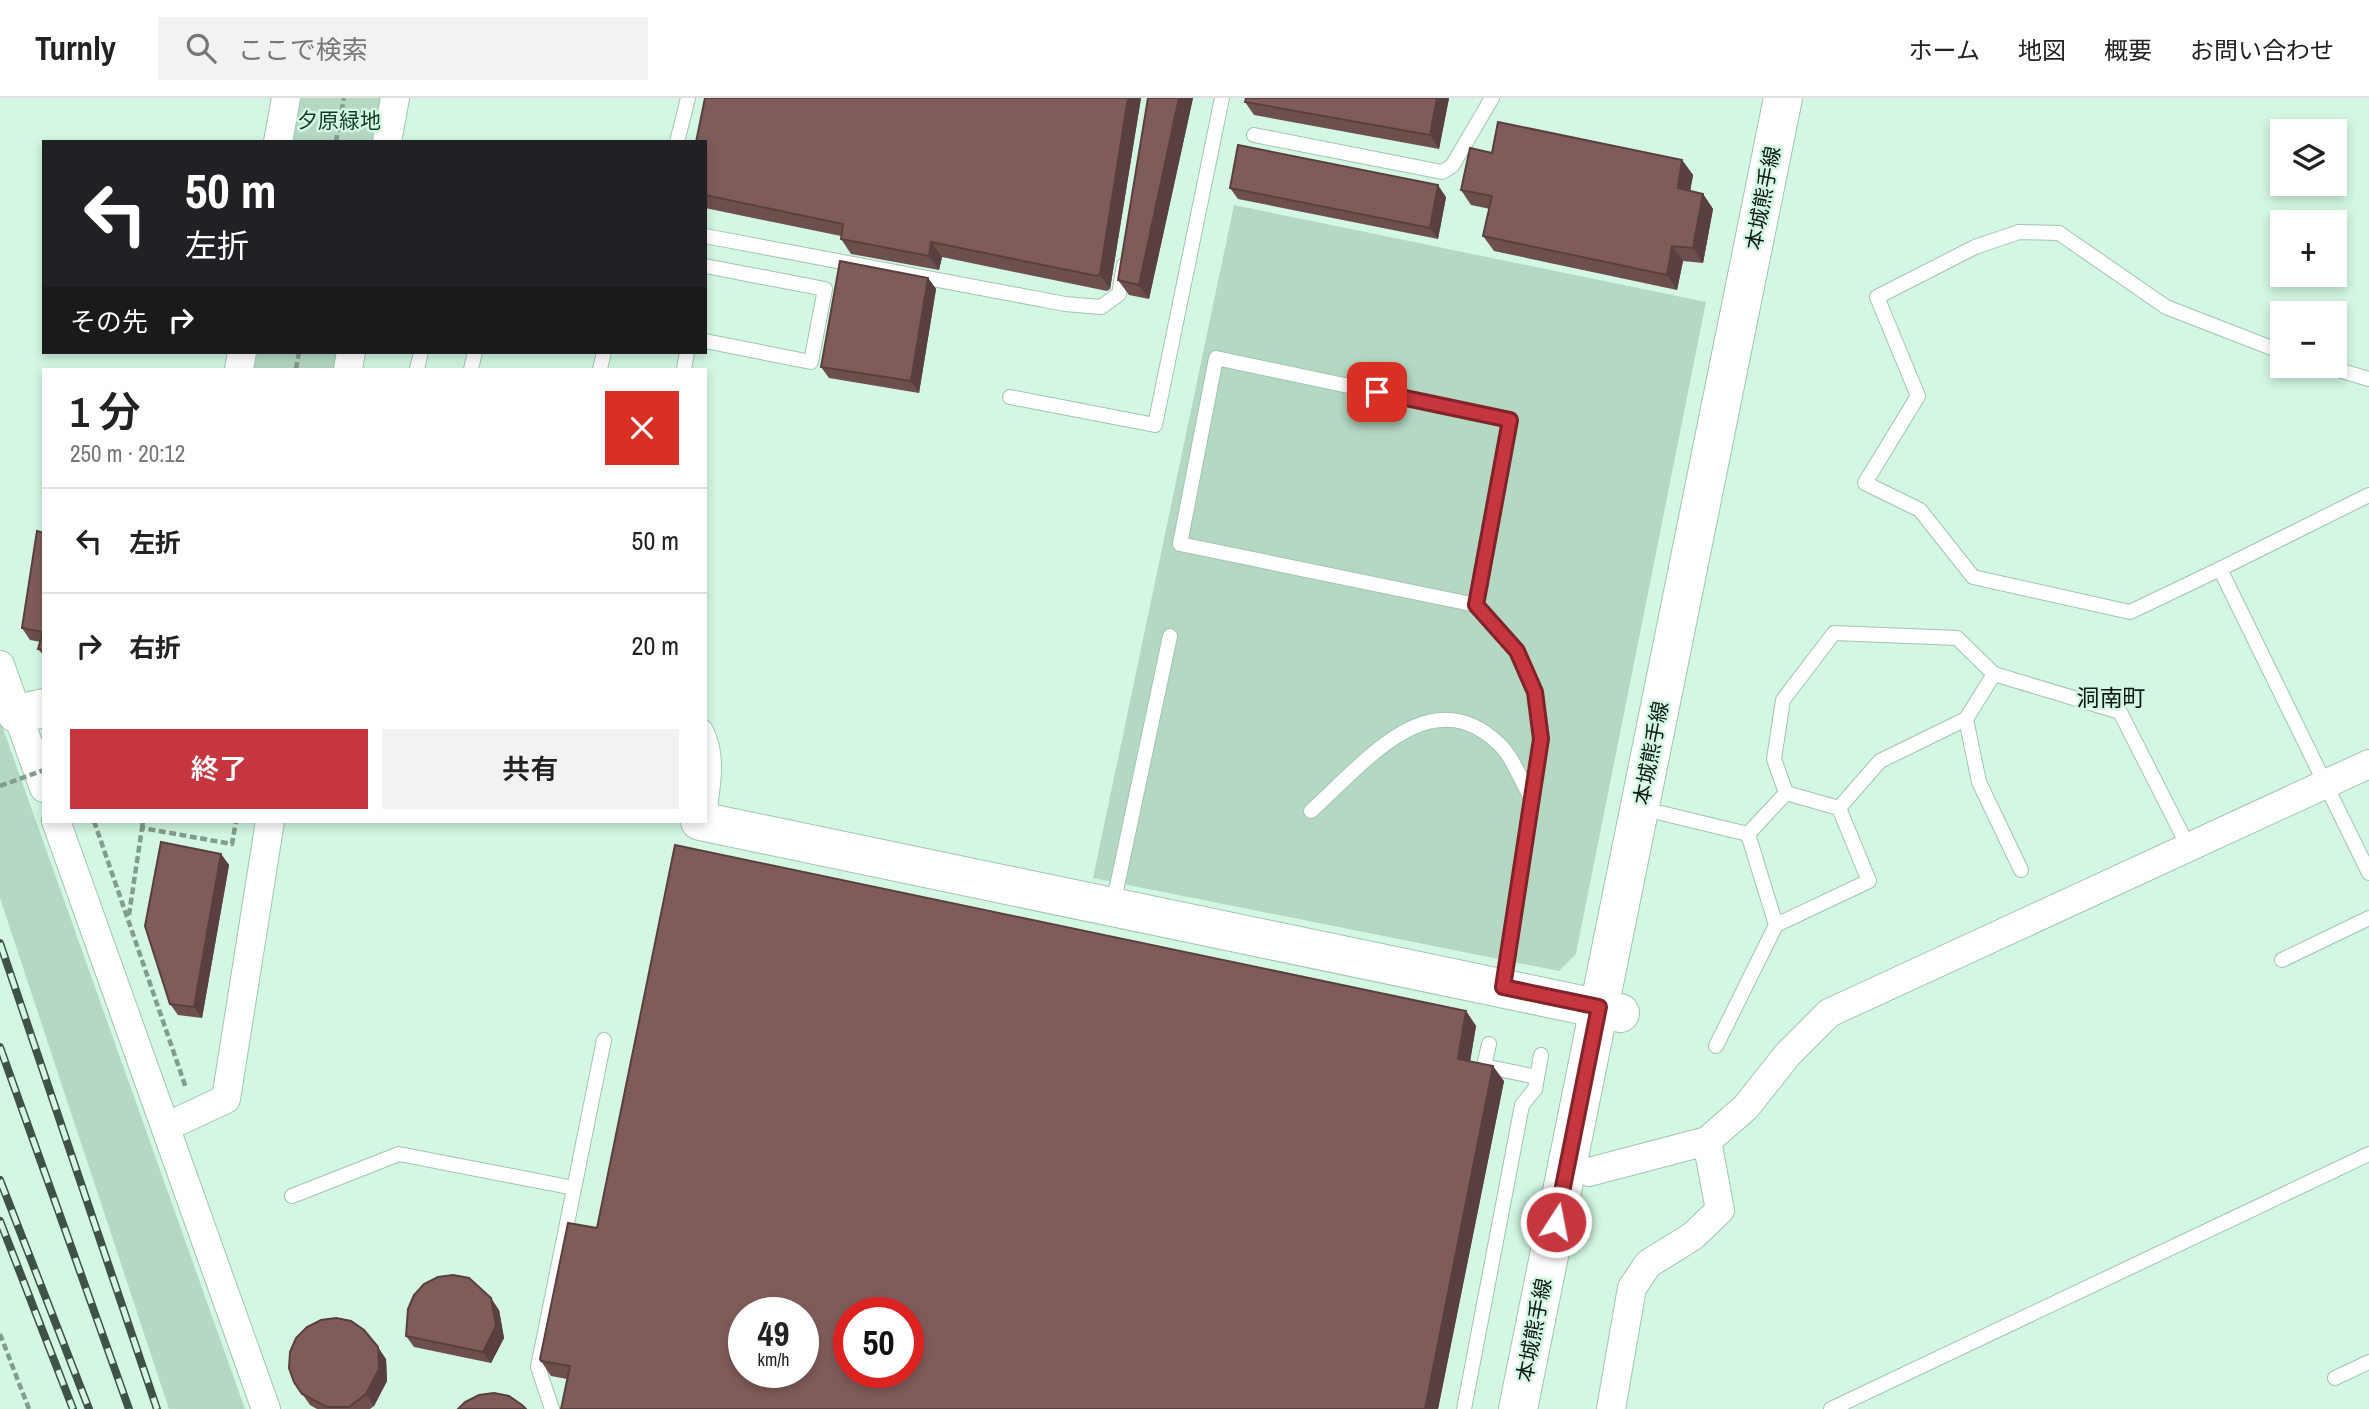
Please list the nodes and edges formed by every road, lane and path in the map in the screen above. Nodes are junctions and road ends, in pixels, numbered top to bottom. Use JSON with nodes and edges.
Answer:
{"nodes":[{"id":1,"x":286,"y":98,"type":"edge"},
{"id":2,"x":344,"y":98,"type":"edge"},
{"id":3,"x":395,"y":98,"type":"edge"},
{"id":4,"x":688,"y":98,"type":"edge"},
{"id":5,"x":1222,"y":98,"type":"edge"},
{"id":6,"x":1492,"y":98,"type":"edge"},
{"id":7,"x":1783,"y":98,"type":"edge"},
{"id":8,"x":1805,"y":98,"type":"edge"},
{"id":9,"x":1254,"y":135,"type":"dead end"},
{"id":10,"x":278,"y":140,"type":"edge"},
{"id":11,"x":336,"y":140,"type":"edge"},
{"id":12,"x":387,"y":140,"type":"edge"},
{"id":13,"x":678,"y":140,"type":"edge"},
{"id":14,"x":707,"y":236,"type":"edge"},
{"id":15,"x":1126,"y":255,"type":"edge"},
{"id":16,"x":707,"y":266,"type":"edge"},
{"id":17,"x":707,"y":341,"type":"edge"},
{"id":18,"x":2270,"y":347,"type":"edge"},
{"id":19,"x":2347,"y":372,"type":"edge"},
{"id":20,"x":2369,"y":379,"type":"edge"},
{"id":21,"x":1010,"y":397,"type":"dead end"},
{"id":22,"x":2369,"y":495,"type":"edge"},
{"id":23,"x":2220,"y":569,"type":"junction"},
{"id":24,"x":1476,"y":605,"type":"junction"},
{"id":25,"x":1170,"y":636,"type":"dead end"},
{"id":26,"x":0,"y":665,"type":"edge"},
{"id":27,"x":1994,"y":674,"type":"junction"},
{"id":28,"x":30,"y":711,"type":"edge"},
{"id":29,"x":1966,"y":719,"type":"junction"},
{"id":30,"x":707,"y":733,"type":"edge"},
{"id":31,"x":2369,"y":764,"type":"edge"},
{"id":32,"x":42,"y":771,"type":"edge"},
{"id":33,"x":42,"y":777,"type":"edge"},
{"id":34,"x":2326,"y":785,"type":"junction"},
{"id":35,"x":0,"y":786,"type":"edge"},
{"id":36,"x":1786,"y":793,"type":"junction"},
{"id":37,"x":1532,"y":800,"type":"junction"},
{"id":38,"x":707,"y":808,"type":"edge"},
{"id":39,"x":1839,"y":808,"type":"junction"},
{"id":40,"x":1311,"y":811,"type":"dead end"},
{"id":41,"x":1661,"y":813,"type":"junction"},
{"id":42,"x":57,"y":823,"type":"edge"},
{"id":43,"x":95,"y":823,"type":"edge"},
{"id":44,"x":143,"y":823,"type":"edge"},
{"id":45,"x":236,"y":823,"type":"edge"},
{"id":46,"x":270,"y":823,"type":"edge"},
{"id":47,"x":707,"y":823,"type":"edge"},
{"id":48,"x":142,"y":828,"type":"junction"},
{"id":49,"x":1748,"y":834,"type":"junction"},
{"id":50,"x":2189,"y":848,"type":"junction"},
{"id":51,"x":2021,"y":870,"type":"dead end"},
{"id":52,"x":2369,"y":873,"type":"edge"},
{"id":53,"x":1112,"y":906,"type":"junction"},
{"id":54,"x":129,"y":918,"type":"junction"},
{"id":55,"x":2369,"y":918,"type":"edge"},
{"id":56,"x":1776,"y":925,"type":"junction"},
{"id":57,"x":2282,"y":960,"type":"dead end"},
{"id":58,"x":1503,"y":987,"type":"junction"},
{"id":59,"x":1610,"y":1010,"type":"junction"},
{"id":60,"x":604,"y":1040,"type":"dead end"},
{"id":61,"x":1489,"y":1044,"type":"dead end"},
{"id":62,"x":1716,"y":1046,"type":"dead end"},
{"id":63,"x":1541,"y":1055,"type":"dead end"},
{"id":64,"x":1537,"y":1077,"type":"junction"},
{"id":65,"x":195,"y":1114,"type":"junction"},
{"id":66,"x":166,"y":1127,"type":"junction"},
{"id":67,"x":1707,"y":1141,"type":"junction"},
{"id":68,"x":2367,"y":1160,"type":"edge"},
{"id":69,"x":1589,"y":1172,"type":"junction"},
{"id":70,"x":574,"y":1188,"type":"junction"},
{"id":71,"x":292,"y":1196,"type":"dead end"},
{"id":72,"x":0,"y":1334,"type":"edge"},
{"id":73,"x":2369,"y":1362,"type":"edge"},
{"id":74,"x":2335,"y":1378,"type":"dead end"},
{"id":75,"x":29,"y":1409,"type":"edge"},
{"id":76,"x":265,"y":1409,"type":"edge"},
{"id":77,"x":552,"y":1409,"type":"edge"},
{"id":78,"x":1464,"y":1409,"type":"edge"},
{"id":79,"x":1518,"y":1409,"type":"edge"},
{"id":80,"x":1541,"y":1409,"type":"edge"},
{"id":81,"x":1611,"y":1409,"type":"edge"},
{"id":82,"x":1831,"y":1409,"type":"edge"}],
"edges":[{"from":1,"to":10,"type":"street"},
{"from":2,"to":11,"type":"path"},
{"from":3,"to":12,"type":"street"},
{"from":4,"to":13,"type":"lane"},
{"from":5,"to":21,"type":"lane"},
{"from":6,"to":9,"type":"lane"},
{"from":7,"to":59,"type":"main road","name":"本城熊手線"},
{"from":8,"to":41,"type":"main road","name":"本城熊手線"},
{"from":14,"to":15,"type":"lane"},
{"from":16,"to":17,"type":"lane"},
{"from":18,"to":23,"type":"lane"},
{"from":19,"to":20,"type":"lane"},
{"from":22,"to":23,"type":"lane"},
{"from":23,"to":34,"type":"lane"},
{"from":24,"to":24,"type":"lane"},
{"from":24,"to":37,"type":"lane"},
{"from":25,"to":53,"type":"lane"},
{"from":26,"to":28,"type":"street"},
{"from":27,"to":29,"type":"lane"},
{"from":27,"to":36,"type":"lane"},
{"from":27,"to":50,"type":"lane"},
{"from":28,"to":33,"type":"street"},
{"from":29,"to":39,"type":"lane"},
{"from":29,"to":51,"type":"lane"},
{"from":30,"to":38,"type":"lane"},
{"from":31,"to":34,"type":"street"},
{"from":32,"to":35,"type":"path","bridge":true},
{"from":34,"to":50,"type":"street"},
{"from":34,"to":52,"type":"lane"},
{"from":36,"to":39,"type":"lane"},
{"from":36,"to":49,"type":"lane"},
{"from":37,"to":40,"type":"lane"},
{"from":37,"to":58,"type":"lane"},
{"from":39,"to":56,"type":"lane"},
{"from":41,"to":49,"type":"lane"},
{"from":41,"to":59,"type":"main road","name":"本城熊手線"},
{"from":42,"to":66,"type":"street"},
{"from":43,"to":54,"type":"path"},
{"from":44,"to":48,"type":"path"},
{"from":45,"to":48,"type":"path"},
{"from":46,"to":65,"type":"street"},
{"from":47,"to":53,"type":"main road"},
{"from":48,"to":54,"type":"path"},
{"from":49,"to":56,"type":"lane"},
{"from":50,"to":67,"type":"street"},
{"from":53,"to":58,"type":"main road"},
{"from":54,"to":65,"type":"path"},
{"from":55,"to":57,"type":"lane"},
{"from":56,"to":62,"type":"lane"},
{"from":58,"to":59,"type":"main road"},
{"from":59,"to":69,"type":"main road","name":"本城熊手線"},
{"from":59,"to":79,"type":"main road","name":"本城熊手線"},
{"from":60,"to":70,"type":"lane"},
{"from":61,"to":64,"type":"lane"},
{"from":63,"to":64,"type":"lane"},
{"from":64,"to":78,"type":"lane"},
{"from":65,"to":66,"type":"street"},
{"from":66,"to":76,"type":"street"},
{"from":67,"to":69,"type":"street"},
{"from":67,"to":81,"type":"street"},
{"from":68,"to":82,"type":"lane"},
{"from":69,"to":80,"type":"main road","name":"本城熊手線"},
{"from":70,"to":71,"type":"lane"},
{"from":70,"to":77,"type":"lane"},
{"from":72,"to":75,"type":"path"},
{"from":73,"to":74,"type":"lane"}]}
